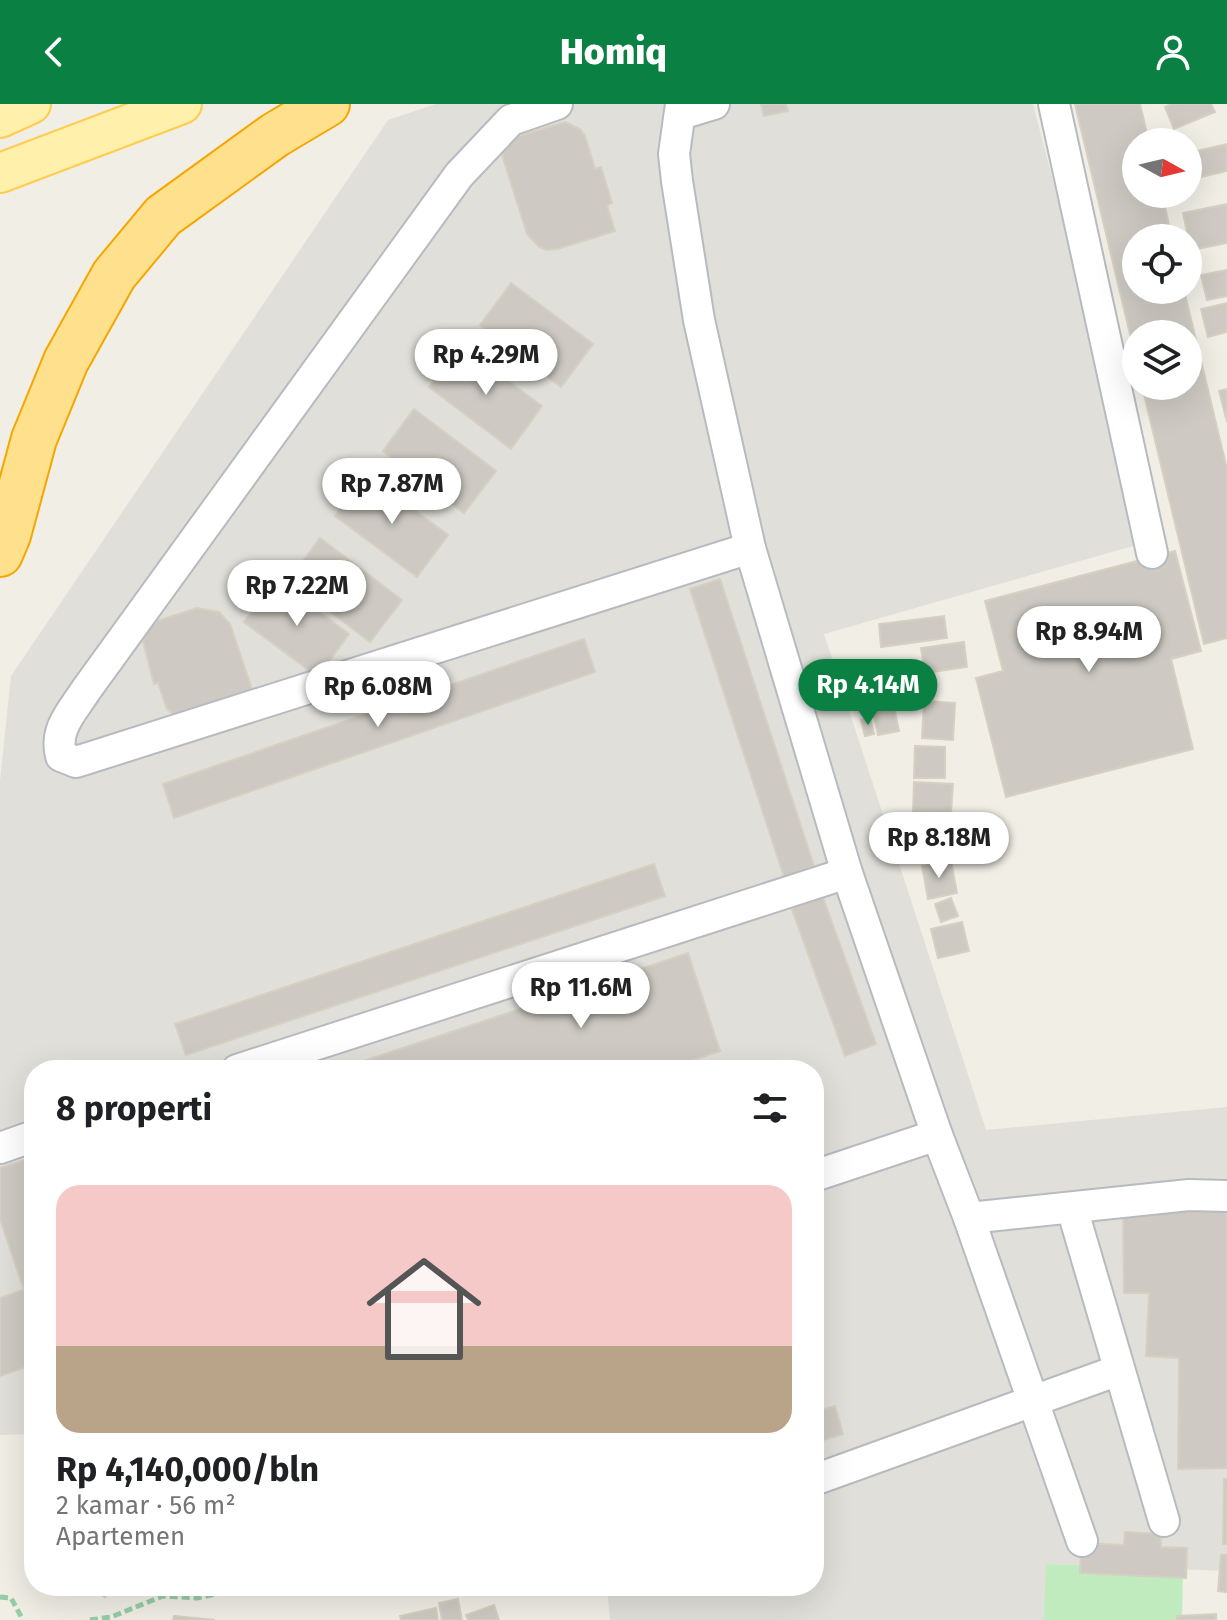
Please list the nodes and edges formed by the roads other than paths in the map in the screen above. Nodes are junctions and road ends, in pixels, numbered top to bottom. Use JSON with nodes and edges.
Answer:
{"nodes":[{"id":1,"x":31,"y":104,"type":"edge"},
{"id":2,"x":182,"y":104,"type":"edge"},
{"id":3,"x":327,"y":104,"type":"edge"},
{"id":4,"x":557,"y":104,"type":"edge"},
{"id":5,"x":714,"y":104,"type":"edge"},
{"id":6,"x":1054,"y":104,"type":"edge"},
{"id":7,"x":681,"y":109,"type":"edge"},
{"id":8,"x":0,"y":118,"type":"edge"},
{"id":9,"x":0,"y":173,"type":"edge"},
{"id":10,"x":750,"y":548,"type":"junction"},
{"id":11,"x":1152,"y":553,"type":"dead end"},
{"id":12,"x":0,"y":554,"type":"edge"},
{"id":13,"x":847,"y":873,"type":"junction"},
{"id":14,"x":268,"y":1060,"type":"edge"},
{"id":15,"x":937,"y":1135,"type":"junction"},
{"id":16,"x":24,"y":1140,"type":"edge"},
{"id":17,"x":0,"y":1148,"type":"edge"},
{"id":18,"x":824,"y":1173,"type":"edge"},
{"id":19,"x":1227,"y":1196,"type":"edge"},
{"id":20,"x":1072,"y":1208,"type":"junction"},
{"id":21,"x":969,"y":1218,"type":"junction"},
{"id":22,"x":1119,"y":1370,"type":"junction"},
{"id":23,"x":1033,"y":1401,"type":"junction"},
{"id":24,"x":824,"y":1476,"type":"edge"},
{"id":25,"x":1164,"y":1521,"type":"dead end"},
{"id":26,"x":1082,"y":1541,"type":"dead end"}],
"edges":[{"from":1,"to":8,"type":"main road"},
{"from":2,"to":9,"type":"main road"},
{"from":3,"to":12,"type":"highway"},
{"from":4,"to":10,"type":"lane"},
{"from":5,"to":7,"type":"lane"},
{"from":6,"to":11,"type":"lane"},
{"from":7,"to":10,"type":"lane"},
{"from":10,"to":13,"type":"lane"},
{"from":13,"to":14,"type":"lane"},
{"from":13,"to":15,"type":"lane"},
{"from":15,"to":18,"type":"lane"},
{"from":15,"to":21,"type":"lane"},
{"from":16,"to":17,"type":"lane"},
{"from":19,"to":20,"type":"lane"},
{"from":20,"to":21,"type":"lane"},
{"from":20,"to":22,"type":"lane"},
{"from":21,"to":23,"type":"lane"},
{"from":22,"to":23,"type":"lane"},
{"from":22,"to":25,"type":"lane"},
{"from":23,"to":24,"type":"lane"},
{"from":23,"to":26,"type":"lane"}]}
